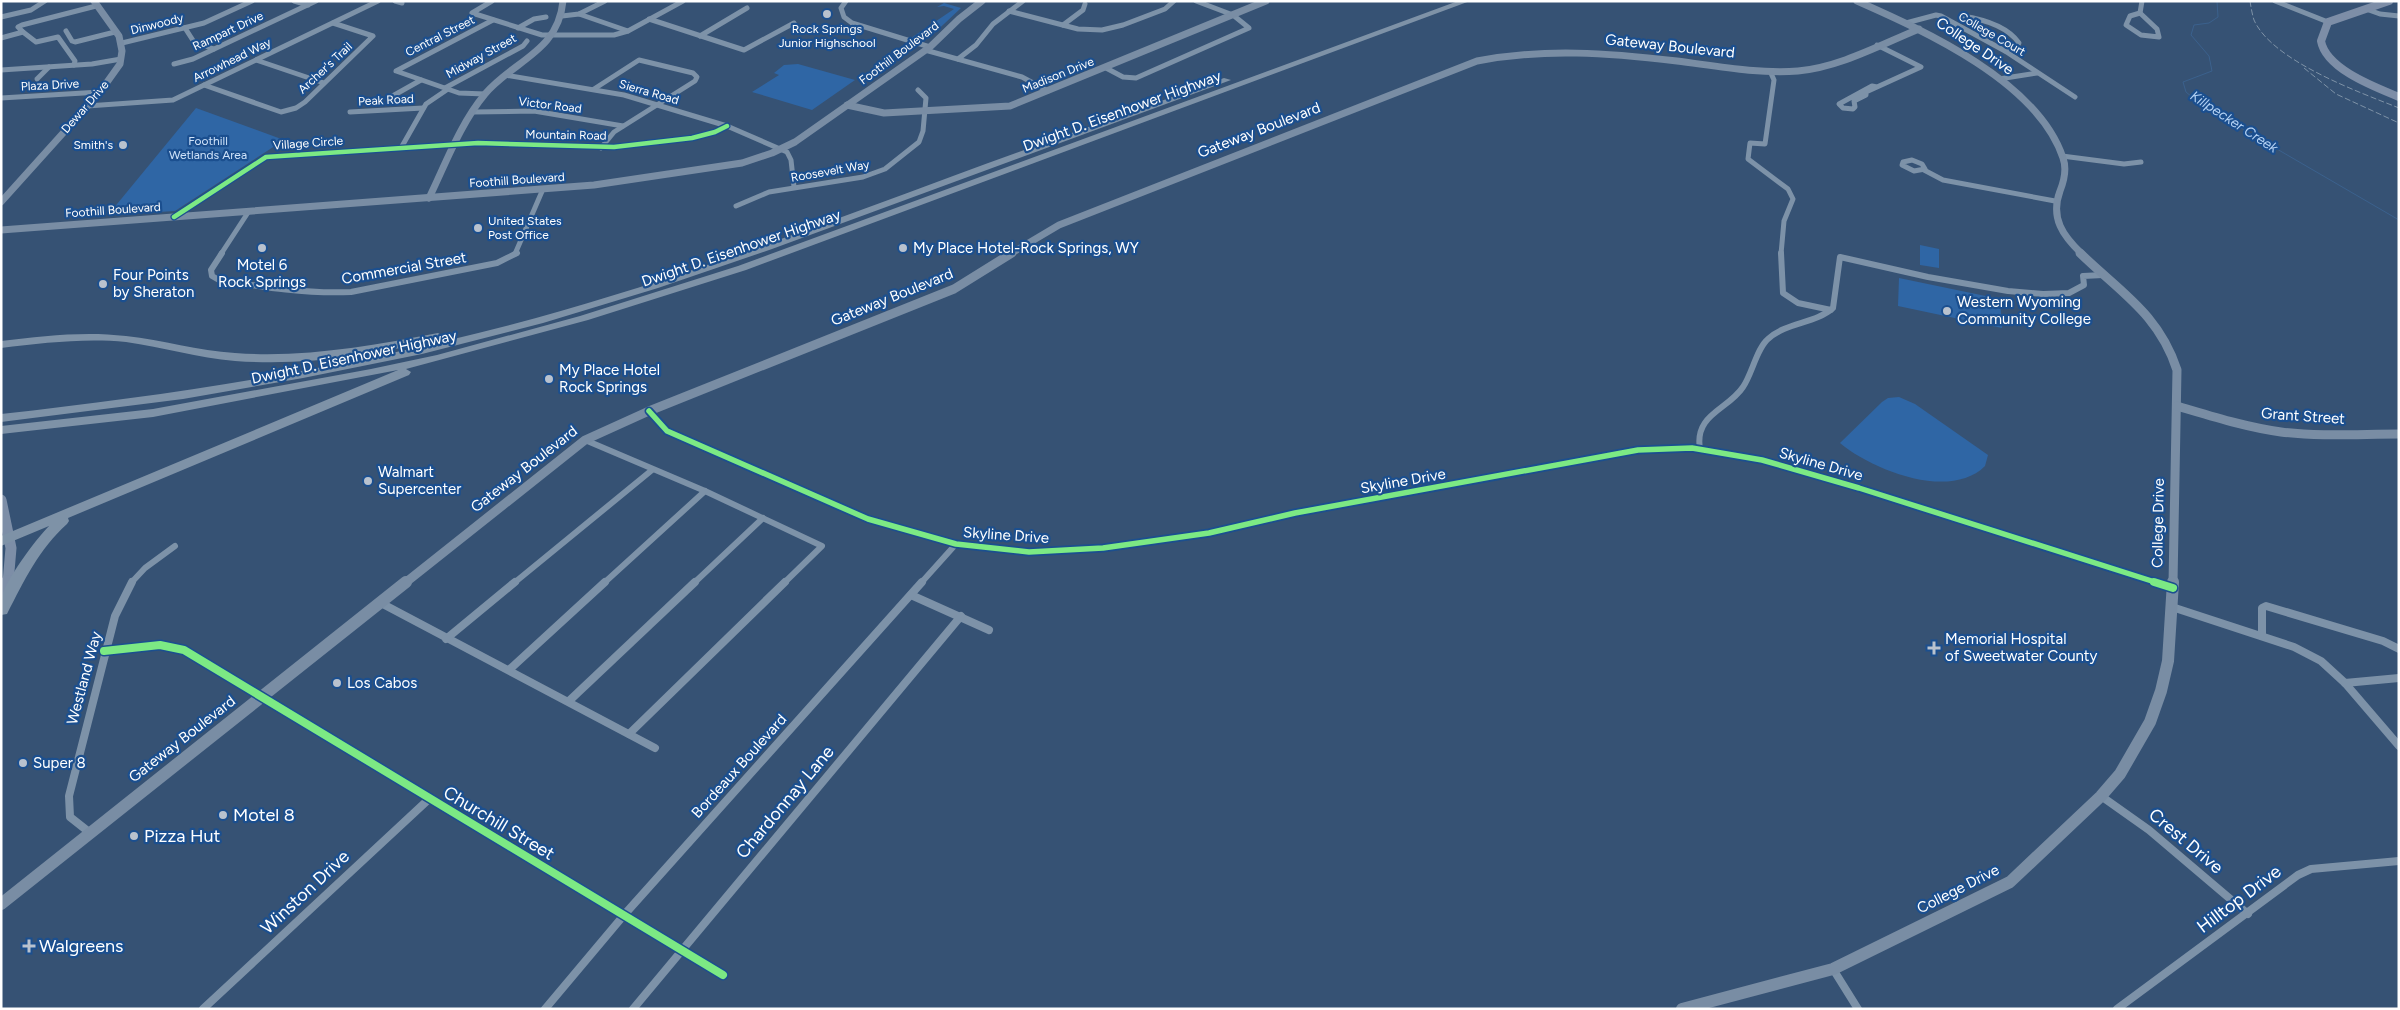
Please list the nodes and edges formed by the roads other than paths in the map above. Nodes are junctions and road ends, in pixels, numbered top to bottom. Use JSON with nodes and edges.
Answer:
{"nodes":[{"id":1,"x":45,"y":1,"type":"edge"},
{"id":2,"x":252,"y":1,"type":"edge"},
{"id":3,"x":294,"y":1,"type":"edge"},
{"id":4,"x":316,"y":1,"type":"edge"},
{"id":5,"x":378,"y":1,"type":"edge"},
{"id":6,"x":395,"y":1,"type":"edge"},
{"id":7,"x":492,"y":1,"type":"edge"},
{"id":8,"x":563,"y":1,"type":"edge"},
{"id":9,"x":605,"y":1,"type":"edge"},
{"id":10,"x":683,"y":1,"type":"edge"},
{"id":11,"x":846,"y":1,"type":"edge"},
{"id":12,"x":982,"y":1,"type":"edge"},
{"id":13,"x":1023,"y":1,"type":"edge"},
{"id":14,"x":1174,"y":1,"type":"edge"},
{"id":15,"x":1196,"y":1,"type":"edge"},
{"id":16,"x":1266,"y":1,"type":"edge"},
{"id":17,"x":1444,"y":1,"type":"edge"},
{"id":18,"x":1466,"y":1,"type":"edge"},
{"id":19,"x":1474,"y":1,"type":"edge"},
{"id":20,"x":1857,"y":1,"type":"edge"},
{"id":21,"x":2142,"y":1,"type":"edge"},
{"id":22,"x":2275,"y":1,"type":"edge"},
{"id":23,"x":2388,"y":1,"type":"edge"},
{"id":24,"x":402,"y":3,"type":"dead end"},
{"id":25,"x":95,"y":4,"type":"edge"},
{"id":26,"x":1085,"y":4,"type":"dead end"},
{"id":27,"x":308,"y":5,"type":"junction"},
{"id":28,"x":747,"y":8,"type":"dead end"},
{"id":29,"x":2366,"y":9,"type":"junction"},
{"id":30,"x":1009,"y":11,"type":"junction"},
{"id":31,"x":2140,"y":13,"type":"junction"},
{"id":32,"x":579,"y":14,"type":"junction"},
{"id":33,"x":562,"y":16,"type":"junction"},
{"id":34,"x":1232,"y":16,"type":"junction"},
{"id":35,"x":1962,"y":16,"type":"dead end"},
{"id":36,"x":2399,"y":16,"type":"edge"},
{"id":37,"x":1,"y":17,"type":"edge"},
{"id":38,"x":546,"y":17,"type":"dead end"},
{"id":39,"x":493,"y":20,"type":"junction"},
{"id":40,"x":649,"y":20,"type":"junction"},
{"id":41,"x":1411,"y":21,"type":"junction"},
{"id":42,"x":2328,"y":22,"type":"junction"},
{"id":43,"x":333,"y":23,"type":"junction"},
{"id":44,"x":794,"y":23,"type":"dead end"},
{"id":45,"x":1906,"y":23,"type":"junction"},
{"id":46,"x":1063,"y":25,"type":"junction"},
{"id":47,"x":185,"y":28,"type":"junction"},
{"id":48,"x":518,"y":28,"type":"junction"},
{"id":49,"x":1919,"y":29,"type":"junction"},
{"id":50,"x":66,"y":31,"type":"dead end"},
{"id":51,"x":628,"y":31,"type":"junction"},
{"id":52,"x":23,"y":32,"type":"junction"},
{"id":53,"x":116,"y":32,"type":"junction"},
{"id":54,"x":552,"y":35,"type":"junction"},
{"id":55,"x":700,"y":36,"type":"junction"},
{"id":56,"x":1,"y":38,"type":"edge"},
{"id":57,"x":527,"y":41,"type":"dead end"},
{"id":58,"x":122,"y":43,"type":"junction"},
{"id":59,"x":1877,"y":45,"type":"junction"},
{"id":60,"x":928,"y":48,"type":"junction"},
{"id":61,"x":214,"y":49,"type":"junction"},
{"id":62,"x":2005,"y":51,"type":"junction"},
{"id":63,"x":121,"y":59,"type":"junction"},
{"id":64,"x":958,"y":59,"type":"junction"},
{"id":65,"x":256,"y":60,"type":"junction"},
{"id":66,"x":174,"y":64,"type":"dead end"},
{"id":67,"x":74,"y":65,"type":"junction"},
{"id":68,"x":49,"y":67,"type":"junction"},
{"id":69,"x":1106,"y":68,"type":"junction"},
{"id":70,"x":1,"y":70,"type":"edge"},
{"id":71,"x":1770,"y":71,"type":"junction"},
{"id":72,"x":2037,"y":73,"type":"junction"},
{"id":73,"x":505,"y":75,"type":"junction"},
{"id":74,"x":37,"y":79,"type":"dead end"},
{"id":75,"x":421,"y":80,"type":"junction"},
{"id":76,"x":1999,"y":80,"type":"junction"},
{"id":77,"x":324,"y":83,"type":"junction"},
{"id":78,"x":204,"y":85,"type":"junction"},
{"id":79,"x":1877,"y":87,"type":"junction"},
{"id":80,"x":446,"y":89,"type":"junction"},
{"id":81,"x":594,"y":89,"type":"junction"},
{"id":82,"x":918,"y":90,"type":"dead end"},
{"id":83,"x":1048,"y":91,"type":"junction"},
{"id":84,"x":100,"y":92,"type":"junction"},
{"id":85,"x":485,"y":94,"type":"junction"},
{"id":86,"x":2075,"y":97,"type":"dead end"},
{"id":87,"x":2399,"y":97,"type":"edge"},
{"id":88,"x":1,"y":98,"type":"edge"},
{"id":89,"x":388,"y":98,"type":"dead end"},
{"id":90,"x":657,"y":104,"type":"junction"},
{"id":91,"x":848,"y":105,"type":"junction"},
{"id":92,"x":86,"y":106,"type":"junction"},
{"id":93,"x":423,"y":108,"type":"junction"},
{"id":94,"x":925,"y":111,"type":"junction"},
{"id":95,"x":350,"y":112,"type":"dead end"},
{"id":96,"x":473,"y":112,"type":"junction"},
{"id":97,"x":623,"y":126,"type":"junction"},
{"id":98,"x":727,"y":126,"type":"junction"},
{"id":99,"x":455,"y":145,"type":"junction"},
{"id":100,"x":401,"y":148,"type":"junction"},
{"id":101,"x":600,"y":148,"type":"junction"},
{"id":102,"x":782,"y":149,"type":"junction"},
{"id":103,"x":2062,"y":156,"type":"junction"},
{"id":104,"x":2141,"y":162,"type":"dead end"},
{"id":105,"x":1924,"y":170,"type":"dead end"},
{"id":106,"x":794,"y":187,"type":"junction"},
{"id":107,"x":543,"y":189,"type":"junction"},
{"id":108,"x":429,"y":198,"type":"junction"},
{"id":109,"x":2055,"y":201,"type":"junction"},
{"id":110,"x":1,"y":202,"type":"edge"},
{"id":111,"x":736,"y":206,"type":"dead end"},
{"id":112,"x":249,"y":211,"type":"junction"},
{"id":113,"x":174,"y":217,"type":"junction"},
{"id":114,"x":1,"y":230,"type":"edge"},
{"id":115,"x":2103,"y":274,"type":"junction"},
{"id":116,"x":588,"y":305,"type":"junction"},
{"id":117,"x":1831,"y":310,"type":"junction"},
{"id":118,"x":1,"y":345,"type":"edge"},
{"id":119,"x":438,"y":358,"type":"junction"},
{"id":120,"x":2177,"y":406,"type":"junction"},
{"id":121,"x":649,"y":411,"type":"junction"},
{"id":122,"x":1,"y":418,"type":"edge"},
{"id":123,"x":23,"y":422,"type":"junction"},
{"id":124,"x":1,"y":430,"type":"edge"},
{"id":125,"x":2399,"y":434,"type":"edge"},
{"id":126,"x":584,"y":440,"type":"junction"},
{"id":127,"x":1700,"y":449,"type":"junction"},
{"id":128,"x":652,"y":470,"type":"junction"},
{"id":129,"x":705,"y":491,"type":"junction"},
{"id":130,"x":1,"y":500,"type":"edge"},
{"id":131,"x":88,"y":505,"type":"junction"},
{"id":132,"x":763,"y":518,"type":"junction"},
{"id":133,"x":6,"y":539,"type":"edge"},
{"id":134,"x":956,"y":544,"type":"junction"},
{"id":135,"x":175,"y":546,"type":"dead end"},
{"id":136,"x":2173,"y":588,"type":"junction"},
{"id":137,"x":911,"y":595,"type":"junction"},
{"id":138,"x":378,"y":602,"type":"junction"},
{"id":139,"x":2172,"y":607,"type":"junction"},
{"id":140,"x":2,"y":611,"type":"edge"},
{"id":141,"x":961,"y":616,"type":"junction"},
{"id":142,"x":989,"y":630,"type":"dead end"},
{"id":143,"x":2262,"y":636,"type":"junction"},
{"id":144,"x":446,"y":640,"type":"junction"},
{"id":145,"x":2399,"y":649,"type":"edge"},
{"id":146,"x":104,"y":652,"type":"junction"},
{"id":147,"x":510,"y":670,"type":"junction"},
{"id":148,"x":2399,"y":678,"type":"edge"},
{"id":149,"x":2345,"y":684,"type":"junction"},
{"id":150,"x":260,"y":696,"type":"junction"},
{"id":151,"x":569,"y":701,"type":"junction"},
{"id":152,"x":629,"y":734,"type":"junction"},
{"id":153,"x":2399,"y":746,"type":"edge"},
{"id":154,"x":654,"y":748,"type":"dead end"},
{"id":155,"x":2101,"y":796,"type":"junction"},
{"id":156,"x":429,"y":798,"type":"junction"},
{"id":157,"x":89,"y":832,"type":"junction"},
{"id":158,"x":2399,"y":861,"type":"edge"},
{"id":159,"x":1,"y":904,"type":"edge"},
{"id":160,"x":2248,"y":914,"type":"junction"},
{"id":161,"x":624,"y":915,"type":"junction"},
{"id":162,"x":682,"y":950,"type":"junction"},
{"id":163,"x":1833,"y":969,"type":"junction"},
{"id":164,"x":723,"y":975,"type":"dead end"},
{"id":165,"x":203,"y":1009,"type":"edge"},
{"id":166,"x":545,"y":1009,"type":"edge"},
{"id":167,"x":633,"y":1009,"type":"edge"},
{"id":168,"x":1682,"y":1009,"type":"edge"},
{"id":169,"x":1858,"y":1009,"type":"edge"},
{"id":170,"x":2117,"y":1009,"type":"edge"}],
"edges":[{"from":1,"to":37,"type":"street"},
{"from":2,"to":47,"type":"street","name":"Dinwoody"},
{"from":3,"to":27,"type":"street"},
{"from":4,"to":27,"type":"street","name":"Rampart Drive"},
{"from":5,"to":43,"type":"street","name":"Arrowhead Way"},
{"from":6,"to":24,"type":"street"},
{"from":7,"to":39,"type":"street"},
{"from":8,"to":33,"type":"main road"},
{"from":9,"to":32,"type":"street"},
{"from":10,"to":40,"type":"street"},
{"from":11,"to":60,"type":"street"},
{"from":12,"to":60,"type":"main road","name":"Foothill Boulevard"},
{"from":13,"to":30,"type":"street"},
{"from":14,"to":46,"type":"street"},
{"from":15,"to":34,"type":"street"},
{"from":16,"to":34,"type":"main road","name":"Madison Drive"},
{"from":17,"to":116,"type":"highway","name":"Dwight D. Eisenhower Highway"},
{"from":18,"to":41,"type":"highway","name":"Dwight D. Eisenhower Highway"},
{"from":19,"to":41,"type":"highway"},
{"from":20,"to":45,"type":"main road","name":"College Drive"},
{"from":21,"to":31,"type":"street"},
{"from":22,"to":42,"type":"street"},
{"from":23,"to":29,"type":"main road"},
{"from":25,"to":52,"type":"street"},
{"from":25,"to":53,"type":"main road"},
{"from":26,"to":46,"type":"street"},
{"from":27,"to":61,"type":"street","name":"Rampart Drive"},
{"from":28,"to":55,"type":"street"},
{"from":29,"to":36,"type":"street"},
{"from":29,"to":42,"type":"main road"},
{"from":30,"to":46,"type":"street"},
{"from":30,"to":64,"type":"street"},
{"from":31,"to":31,"type":"street"},
{"from":32,"to":33,"type":"street"},
{"from":32,"to":51,"type":"street"},
{"from":33,"to":54,"type":"main road"},
{"from":34,"to":69,"type":"main road","name":"Madison Drive"},
{"from":34,"to":69,"type":"street"},
{"from":35,"to":62,"type":"street"},
{"from":38,"to":48,"type":"street"},
{"from":39,"to":48,"type":"street"},
{"from":39,"to":75,"type":"street","name":"Central Street"},
{"from":40,"to":51,"type":"street"},
{"from":40,"to":55,"type":"street"},
{"from":41,"to":119,"type":"highway","name":"Dwight D. Eisenhower Highway"},
{"from":42,"to":87,"type":"main road"},
{"from":43,"to":65,"type":"street","name":"Arrowhead Way"},
{"from":43,"to":77,"type":"street","name":"Archer's Trail"},
{"from":44,"to":55,"type":"street"},
{"from":45,"to":49,"type":"main road","name":"College Drive"},
{"from":45,"to":62,"type":"street","name":"College Court"},
{"from":47,"to":58,"type":"street","name":"Dinwoody"},
{"from":47,"to":61,"type":"street"},
{"from":48,"to":54,"type":"street"},
{"from":49,"to":59,"type":"main road","name":"Gateway Boulevard"},
{"from":49,"to":76,"type":"main road","name":"College Drive"},
{"from":50,"to":53,"type":"street"},
{"from":51,"to":54,"type":"street"},
{"from":52,"to":56,"type":"street"},
{"from":52,"to":67,"type":"street"},
{"from":53,"to":58,"type":"main road"},
{"from":54,"to":73,"type":"main road"},
{"from":57,"to":80,"type":"street","name":"Midway Street"},
{"from":58,"to":63,"type":"main road","name":"Dewar Drive"},
{"from":59,"to":71,"type":"main road","name":"Gateway Boulevard"},
{"from":59,"to":79,"type":"street"},
{"from":60,"to":64,"type":"street"},
{"from":60,"to":91,"type":"main road","name":"Foothill Boulevard"},
{"from":61,"to":66,"type":"street","name":"Rampart Drive"},
{"from":62,"to":72,"type":"street","name":"College Court"},
{"from":63,"to":67,"type":"street"},
{"from":63,"to":84,"type":"main road","name":"Dewar Drive"},
{"from":64,"to":83,"type":"street"},
{"from":65,"to":77,"type":"street"},
{"from":65,"to":78,"type":"street","name":"Arrowhead Way"},
{"from":67,"to":68,"type":"street"},
{"from":68,"to":70,"type":"street"},
{"from":68,"to":74,"type":"street"},
{"from":69,"to":83,"type":"main road","name":"Madison Drive"},
{"from":71,"to":117,"type":"street"},
{"from":71,"to":121,"type":"main road","name":"Gateway Boulevard"},
{"from":72,"to":76,"type":"street","name":"College Court"},
{"from":72,"to":86,"type":"street","name":"College Court"},
{"from":73,"to":81,"type":"street","name":"Sierra Road"},
{"from":73,"to":85,"type":"main road"},
{"from":75,"to":80,"type":"street"},
{"from":75,"to":89,"type":"street"},
{"from":76,"to":103,"type":"main road","name":"College Drive"},
{"from":77,"to":78,"type":"street","name":"Archer's Trail"},
{"from":78,"to":92,"type":"street","name":"Arrowhead Way"},
{"from":79,"to":79,"type":"street"},
{"from":80,"to":85,"type":"street"},
{"from":80,"to":93,"type":"street","name":"Midway Street"},
{"from":81,"to":90,"type":"street","name":"Sierra Road"},
{"from":81,"to":90,"type":"street"},
{"from":82,"to":94,"type":"street"},
{"from":83,"to":94,"type":"main road","name":"Madison Drive"},
{"from":84,"to":88,"type":"street","name":"Plaza Drive"},
{"from":84,"to":92,"type":"main road","name":"Dewar Drive"},
{"from":85,"to":96,"type":"main road"},
{"from":90,"to":97,"type":"street"},
{"from":90,"to":98,"type":"street","name":"Sierra Road"},
{"from":91,"to":94,"type":"main road","name":"Madison Drive"},
{"from":91,"to":102,"type":"main road","name":"Foothill Boulevard"},
{"from":92,"to":110,"type":"main road","name":"Dewar Drive"},
{"from":93,"to":95,"type":"street","name":"Peak Road"},
{"from":93,"to":100,"type":"street","name":"Midway Street"},
{"from":94,"to":106,"type":"street","name":"Roosevelt Way"},
{"from":96,"to":97,"type":"street","name":"Victor Road"},
{"from":96,"to":99,"type":"main road"},
{"from":97,"to":101,"type":"street"},
{"from":98,"to":101,"type":"street","name":"Mountain Road"},
{"from":98,"to":102,"type":"street","name":"Sierra Road"},
{"from":99,"to":100,"type":"street","name":"Mountain Road"},
{"from":99,"to":101,"type":"street","name":"Mountain Road"},
{"from":99,"to":108,"type":"main road"},
{"from":100,"to":113,"type":"street","name":"Village Circle"},
{"from":102,"to":106,"type":"street"},
{"from":102,"to":107,"type":"main road","name":"Foothill Boulevard"},
{"from":103,"to":104,"type":"street"},
{"from":103,"to":109,"type":"main road","name":"College Drive"},
{"from":105,"to":109,"type":"street"},
{"from":106,"to":111,"type":"street","name":"Roosevelt Way"},
{"from":107,"to":108,"type":"main road","name":"Foothill Boulevard"},
{"from":107,"to":112,"type":"street","name":"Commercial Street"},
{"from":108,"to":112,"type":"main road","name":"Foothill Boulevard"},
{"from":109,"to":115,"type":"main road","name":"College Drive"},
{"from":112,"to":113,"type":"main road","name":"Foothill Boulevard"},
{"from":113,"to":114,"type":"main road","name":"Foothill Boulevard"},
{"from":115,"to":117,"type":"street"},
{"from":115,"to":120,"type":"main road","name":"College Drive"},
{"from":116,"to":118,"type":"highway"},
{"from":116,"to":123,"type":"highway","name":"Dwight D. Eisenhower Highway"},
{"from":117,"to":127,"type":"street"},
{"from":119,"to":123,"type":"highway","name":"Dwight D. Eisenhower Highway"},
{"from":119,"to":131,"type":"highway"},
{"from":120,"to":125,"type":"main road","name":"Grant Street"},
{"from":120,"to":136,"type":"main road","name":"College Drive"},
{"from":121,"to":126,"type":"main road","name":"Gateway Boulevard"},
{"from":121,"to":134,"type":"street","name":"Skyline Drive"},
{"from":122,"to":123,"type":"highway","name":"Dwight D. Eisenhower Highway"},
{"from":123,"to":124,"type":"highway","name":"Dwight D. Eisenhower Highway"},
{"from":126,"to":128,"type":"street"},
{"from":126,"to":138,"type":"main road","name":"Gateway Boulevard"},
{"from":127,"to":134,"type":"street","name":"Skyline Drive"},
{"from":127,"to":136,"type":"street","name":"Skyline Drive"},
{"from":128,"to":129,"type":"street"},
{"from":128,"to":144,"type":"street"},
{"from":129,"to":132,"type":"street"},
{"from":129,"to":147,"type":"street"},
{"from":130,"to":133,"type":"main road"},
{"from":131,"to":133,"type":"highway"},
{"from":131,"to":140,"type":"highway"},
{"from":132,"to":151,"type":"street"},
{"from":132,"to":152,"type":"street"},
{"from":133,"to":140,"type":"main road"},
{"from":134,"to":137,"type":"street","name":"Bordeaux Boulevard"},
{"from":135,"to":146,"type":"street","name":"Westland Way"},
{"from":136,"to":139,"type":"main road","name":"College Drive"},
{"from":137,"to":141,"type":"street"},
{"from":137,"to":161,"type":"street","name":"Bordeaux Boulevard"},
{"from":138,"to":144,"type":"street"},
{"from":138,"to":150,"type":"main road","name":"Gateway Boulevard"},
{"from":139,"to":143,"type":"street"},
{"from":139,"to":155,"type":"main road","name":"College Drive"},
{"from":141,"to":142,"type":"street"},
{"from":141,"to":162,"type":"street","name":"Chardonnay Lane"},
{"from":143,"to":145,"type":"street"},
{"from":143,"to":149,"type":"street"},
{"from":144,"to":147,"type":"street"},
{"from":146,"to":150,"type":"street","name":"Churchill Street"},
{"from":146,"to":157,"type":"street","name":"Westland Way"},
{"from":147,"to":151,"type":"street"},
{"from":148,"to":149,"type":"street"},
{"from":149,"to":153,"type":"street"},
{"from":150,"to":156,"type":"street","name":"Churchill Street"},
{"from":150,"to":157,"type":"main road","name":"Gateway Boulevard"},
{"from":151,"to":152,"type":"street"},
{"from":152,"to":154,"type":"street"},
{"from":155,"to":160,"type":"street","name":"Crest Drive"},
{"from":155,"to":163,"type":"main road","name":"College Drive"},
{"from":156,"to":161,"type":"street","name":"Churchill Street"},
{"from":156,"to":165,"type":"street","name":"Winston Drive"},
{"from":157,"to":159,"type":"main road","name":"Gateway Boulevard"},
{"from":158,"to":160,"type":"street","name":"Hilltop Drive"},
{"from":160,"to":170,"type":"street","name":"Hilltop Drive"},
{"from":161,"to":162,"type":"street","name":"Churchill Street"},
{"from":161,"to":166,"type":"street","name":"Bordeaux Boulevard"},
{"from":162,"to":164,"type":"street","name":"Churchill Street"},
{"from":162,"to":167,"type":"street","name":"Chardonnay Lane"},
{"from":163,"to":168,"type":"main road","name":"College Drive"},
{"from":163,"to":169,"type":"street"}]}
